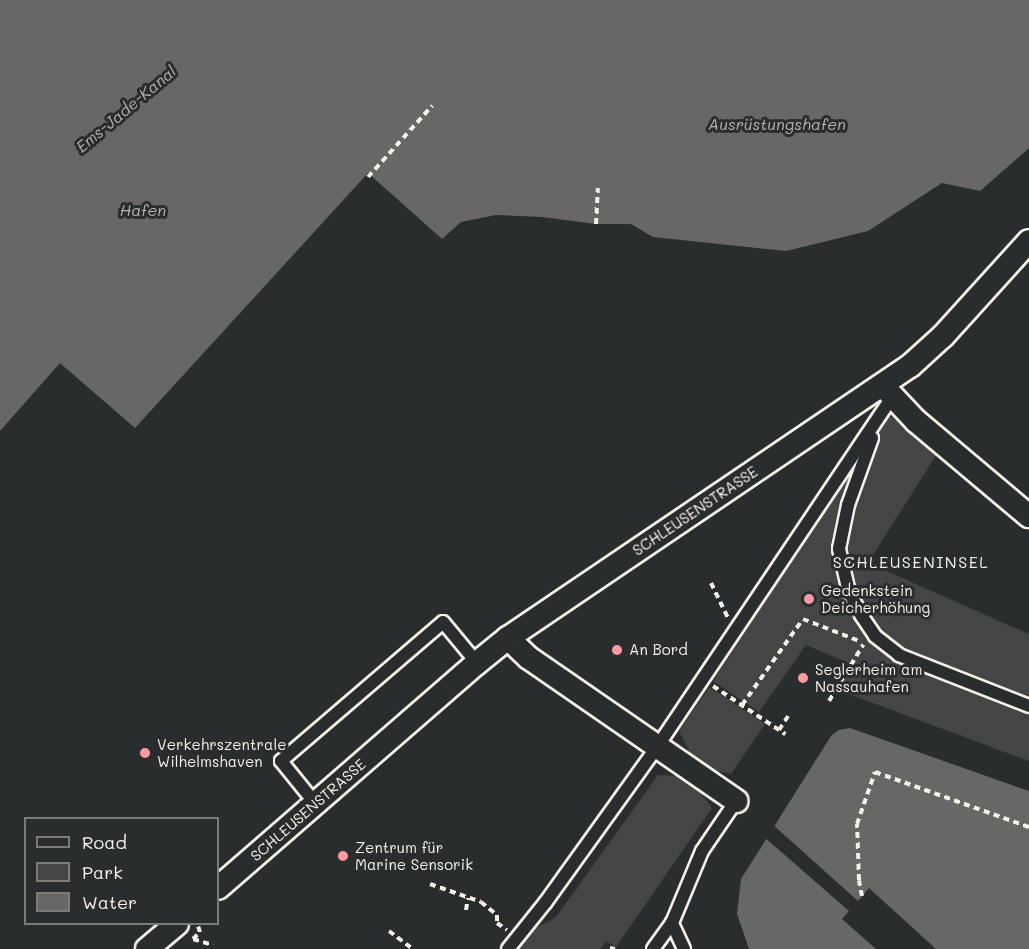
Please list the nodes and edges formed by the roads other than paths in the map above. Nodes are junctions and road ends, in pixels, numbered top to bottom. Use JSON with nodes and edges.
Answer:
{"nodes":[{"id":1,"x":1029,"y":242,"type":"edge"},
{"id":2,"x":888,"y":391,"type":"junction"},
{"id":3,"x":879,"y":420,"type":"junction"},
{"id":4,"x":1029,"y":516,"type":"edge"},
{"id":5,"x":508,"y":638,"type":"junction"},
{"id":6,"x":477,"y":663,"type":"junction"},
{"id":7,"x":1029,"y":706,"type":"edge"},
{"id":8,"x":657,"y":747,"type":"junction"},
{"id":9,"x":736,"y":801,"type":"joint"},
{"id":10,"x":315,"y":803,"type":"junction"},
{"id":11,"x":219,"y":887,"type":"edge"},
{"id":12,"x":672,"y":923,"type":"junction"},
{"id":13,"x":189,"y":929,"type":"edge"},
{"id":14,"x":147,"y":949,"type":"edge"},
{"id":15,"x":508,"y":949,"type":"edge"},
{"id":16,"x":653,"y":949,"type":"edge"},
{"id":17,"x":684,"y":949,"type":"edge"}],
"edges":[{"from":1,"to":2,"type":"street","name":"SCHLEUSENSTRASSE"},
{"from":2,"to":3,"type":"lane"},
{"from":2,"to":4,"type":"street"},
{"from":2,"to":5,"type":"street","name":"SCHLEUSENSTRASSE"},
{"from":3,"to":7,"type":"lane"},
{"from":3,"to":8,"type":"lane"},
{"from":5,"to":6,"type":"street","name":"SCHLEUSENSTRASSE"},
{"from":5,"to":8,"type":"street"},
{"from":6,"to":10,"type":"street","name":"SCHLEUSENSTRASSE"},
{"from":6,"to":10,"type":"lane"},
{"from":8,"to":9,"type":"street"},
{"from":8,"to":15,"type":"lane"},
{"from":9,"to":12,"type":"lane"},
{"from":10,"to":11,"type":"street","name":"SCHLEUSENSTRASSE"},
{"from":12,"to":16,"type":"lane"},
{"from":12,"to":17,"type":"lane"},
{"from":13,"to":14,"type":"street"}]}
